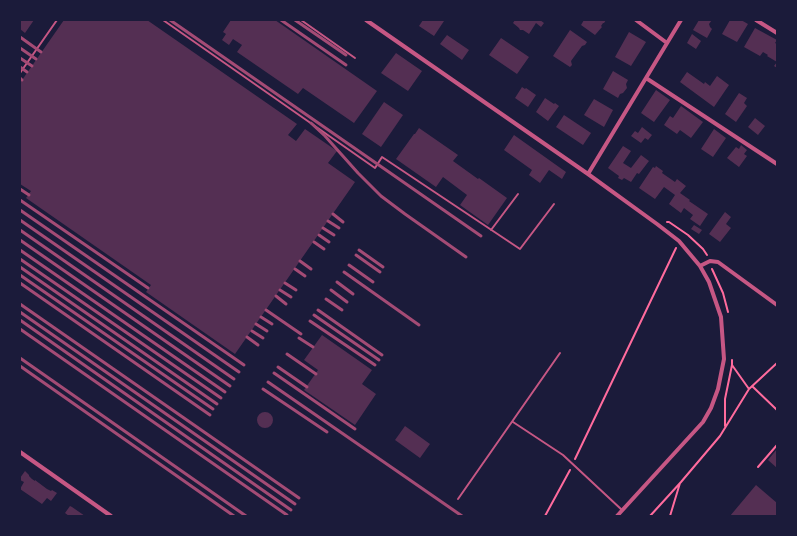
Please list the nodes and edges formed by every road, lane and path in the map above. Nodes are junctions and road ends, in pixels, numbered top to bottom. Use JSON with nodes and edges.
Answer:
{"nodes":[{"id":1,"x":57,"y":20,"type":"edge"},
{"id":2,"x":163,"y":20,"type":"edge"},
{"id":3,"x":301,"y":20,"type":"edge"},
{"id":4,"x":366,"y":20,"type":"edge"},
{"id":5,"x":636,"y":20,"type":"edge"},
{"id":6,"x":681,"y":20,"type":"edge"},
{"id":7,"x":756,"y":20,"type":"edge"},
{"id":8,"x":777,"y":33,"type":"edge"},
{"id":9,"x":667,"y":43,"type":"junction"},
{"id":10,"x":355,"y":58,"type":"dead end"},
{"id":11,"x":20,"y":73,"type":"edge"},
{"id":12,"x":646,"y":78,"type":"junction"},
{"id":13,"x":777,"y":164,"type":"edge"},
{"id":14,"x":588,"y":174,"type":"junction"},
{"id":15,"x":518,"y":194,"type":"dead end"},
{"id":16,"x":554,"y":204,"type":"dead end"},
{"id":17,"x":491,"y":230,"type":"junction"},
{"id":18,"x":679,"y":241,"type":"junction"},
{"id":19,"x":700,"y":266,"type":"junction"},
{"id":20,"x":777,"y":305,"type":"edge"},
{"id":21,"x":560,"y":353,"type":"dead end"},
{"id":22,"x":777,"y":363,"type":"edge"},
{"id":23,"x":732,"y":366,"type":"dead end"},
{"id":24,"x":752,"y":386,"type":"junction"},
{"id":25,"x":777,"y":410,"type":"edge"},
{"id":26,"x":513,"y":422,"type":"junction"},
{"id":27,"x":725,"y":426,"type":"junction"},
{"id":28,"x":777,"y":445,"type":"edge"},
{"id":29,"x":20,"y":452,"type":"edge"},
{"id":30,"x":573,"y":464,"type":"junction"},
{"id":31,"x":758,"y":467,"type":"dead end"},
{"id":32,"x":681,"y":482,"type":"junction"},
{"id":33,"x":458,"y":499,"type":"dead end"},
{"id":34,"x":622,"y":510,"type":"junction"},
{"id":35,"x":112,"y":516,"type":"edge"},
{"id":36,"x":546,"y":516,"type":"edge"},
{"id":37,"x":617,"y":516,"type":"edge"},
{"id":38,"x":650,"y":516,"type":"edge"},
{"id":39,"x":670,"y":516,"type":"edge"}],
"edges":[{"from":1,"to":11,"type":"lane"},
{"from":2,"to":17,"type":"lane"},
{"from":3,"to":10,"type":"lane"},
{"from":4,"to":14,"type":"street"},
{"from":5,"to":9,"type":"street"},
{"from":6,"to":9,"type":"street"},
{"from":7,"to":8,"type":"street"},
{"from":9,"to":12,"type":"street"},
{"from":12,"to":13,"type":"street"},
{"from":12,"to":14,"type":"street"},
{"from":14,"to":18,"type":"street"},
{"from":15,"to":17,"type":"lane"},
{"from":16,"to":17,"type":"lane"},
{"from":18,"to":19,"type":"street"},
{"from":18,"to":30,"type":"path"},
{"from":19,"to":20,"type":"street"},
{"from":19,"to":34,"type":"street"},
{"from":21,"to":26,"type":"lane"},
{"from":22,"to":24,"type":"path"},
{"from":23,"to":27,"type":"path"},
{"from":24,"to":25,"type":"path"},
{"from":24,"to":27,"type":"path"},
{"from":26,"to":30,"type":"lane"},
{"from":26,"to":33,"type":"lane"},
{"from":27,"to":32,"type":"path"},
{"from":28,"to":31,"type":"path"},
{"from":29,"to":35,"type":"street"},
{"from":30,"to":34,"type":"lane"},
{"from":30,"to":36,"type":"path"},
{"from":32,"to":38,"type":"path"},
{"from":32,"to":39,"type":"path"},
{"from":34,"to":37,"type":"street"}]}
